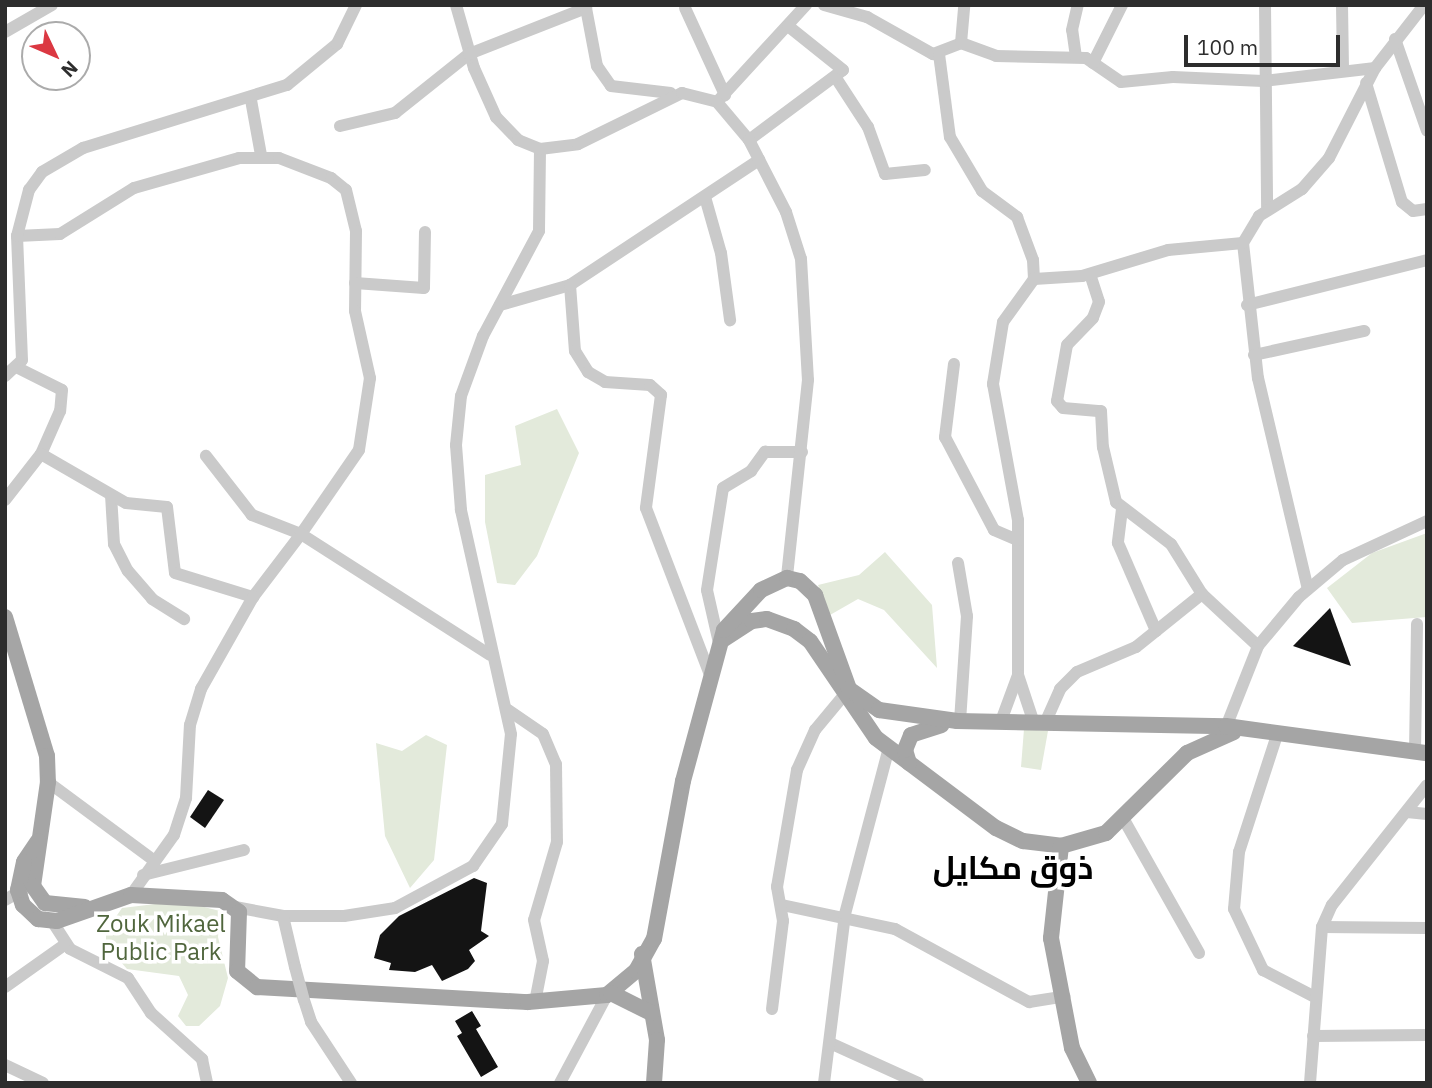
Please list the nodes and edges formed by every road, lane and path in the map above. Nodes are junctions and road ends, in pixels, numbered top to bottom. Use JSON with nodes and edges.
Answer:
{"nodes":[{"id":1,"x":52,"y":5,"type":"edge"},
{"id":2,"x":356,"y":5,"type":"edge"},
{"id":3,"x":456,"y":5,"type":"edge"},
{"id":4,"x":824,"y":5,"type":"edge"},
{"id":5,"x":964,"y":5,"type":"edge"},
{"id":6,"x":1079,"y":5,"type":"edge"},
{"id":7,"x":1122,"y":5,"type":"edge"},
{"id":8,"x":1265,"y":5,"type":"edge"},
{"id":9,"x":1342,"y":5,"type":"edge"},
{"id":10,"x":1424,"y":5,"type":"edge"},
{"id":11,"x":586,"y":6,"type":"edge"},
{"id":12,"x":803,"y":6,"type":"edge"},
{"id":13,"x":685,"y":8,"type":"dead end"},
{"id":14,"x":788,"y":26,"type":"junction"},
{"id":15,"x":5,"y":32,"type":"edge"},
{"id":16,"x":1395,"y":40,"type":"junction"},
{"id":17,"x":961,"y":43,"type":"junction"},
{"id":18,"x":469,"y":54,"type":"junction"},
{"id":19,"x":939,"y":54,"type":"junction"},
{"id":20,"x":1076,"y":57,"type":"junction"},
{"id":21,"x":1093,"y":63,"type":"junction"},
{"id":22,"x":1375,"y":68,"type":"junction"},
{"id":23,"x":1343,"y":69,"type":"junction"},
{"id":24,"x":836,"y":78,"type":"junction"},
{"id":25,"x":1263,"y":81,"type":"junction"},
{"id":26,"x":1366,"y":83,"type":"junction"},
{"id":27,"x":682,"y":93,"type":"junction"},
{"id":28,"x":721,"y":98,"type":"junction"},
{"id":29,"x":251,"y":100,"type":"junction"},
{"id":30,"x":340,"y":126,"type":"dead end"},
{"id":31,"x":1427,"y":131,"type":"edge"},
{"id":32,"x":750,"y":140,"type":"junction"},
{"id":33,"x":540,"y":149,"type":"junction"},
{"id":34,"x":261,"y":155,"type":"junction"},
{"id":35,"x":760,"y":160,"type":"junction"},
{"id":36,"x":925,"y":170,"type":"dead end"},
{"id":37,"x":705,"y":197,"type":"junction"},
{"id":38,"x":1427,"y":209,"type":"edge"},
{"id":39,"x":1267,"y":210,"type":"junction"},
{"id":40,"x":425,"y":232,"type":"dead end"},
{"id":41,"x":17,"y":236,"type":"junction"},
{"id":42,"x":1243,"y":243,"type":"junction"},
{"id":43,"x":1427,"y":260,"type":"edge"},
{"id":44,"x":1090,"y":274,"type":"junction"},
{"id":45,"x":1034,"y":279,"type":"junction"},
{"id":46,"x":355,"y":284,"type":"junction"},
{"id":47,"x":570,"y":285,"type":"junction"},
{"id":48,"x":499,"y":305,"type":"junction"},
{"id":49,"x":1247,"y":305,"type":"junction"},
{"id":50,"x":730,"y":320,"type":"dead end"},
{"id":51,"x":1364,"y":331,"type":"dead end"},
{"id":52,"x":1254,"y":355,"type":"junction"},
{"id":53,"x":954,"y":364,"type":"dead end"},
{"id":54,"x":18,"y":369,"type":"junction"},
{"id":55,"x":5,"y":376,"type":"edge"},
{"id":56,"x":802,"y":452,"type":"junction"},
{"id":57,"x":41,"y":454,"type":"junction"},
{"id":58,"x":206,"y":456,"type":"dead end"},
{"id":59,"x":111,"y":495,"type":"junction"},
{"id":60,"x":5,"y":500,"type":"edge"},
{"id":61,"x":1122,"y":509,"type":"junction"},
{"id":62,"x":1427,"y":521,"type":"edge"},
{"id":63,"x":301,"y":534,"type":"junction"},
{"id":64,"x":1018,"y":540,"type":"junction"},
{"id":65,"x":958,"y":563,"type":"dead end"},
{"id":66,"x":787,"y":578,"type":"junction"},
{"id":67,"x":1308,"y":589,"type":"junction"},
{"id":68,"x":761,"y":590,"type":"junction"},
{"id":69,"x":1202,"y":594,"type":"junction"},
{"id":70,"x":253,"y":597,"type":"junction"},
{"id":71,"x":5,"y":617,"type":"edge"},
{"id":72,"x":184,"y":619,"type":"dead end"},
{"id":73,"x":762,"y":620,"type":"junction"},
{"id":74,"x":1418,"y":624,"type":"dead end"},
{"id":75,"x":1156,"y":631,"type":"junction"},
{"id":76,"x":827,"y":636,"type":"junction"},
{"id":77,"x":719,"y":643,"type":"junction"},
{"id":78,"x":811,"y":643,"type":"junction"},
{"id":79,"x":1258,"y":646,"type":"junction"},
{"id":80,"x":490,"y":655,"type":"junction"},
{"id":81,"x":1018,"y":676,"type":"junction"},
{"id":82,"x":711,"y":677,"type":"junction"},
{"id":83,"x":846,"y":692,"type":"junction"},
{"id":84,"x":508,"y":710,"type":"junction"},
{"id":85,"x":1039,"y":720,"type":"junction"},
{"id":86,"x":959,"y":721,"type":"junction"},
{"id":87,"x":1001,"y":721,"type":"junction"},
{"id":88,"x":1181,"y":725,"type":"junction"},
{"id":89,"x":1225,"y":730,"type":"junction"},
{"id":90,"x":1277,"y":735,"type":"junction"},
{"id":91,"x":889,"y":748,"type":"junction"},
{"id":92,"x":1421,"y":752,"type":"edge"},
{"id":93,"x":1176,"y":762,"type":"junction"},
{"id":94,"x":909,"y":763,"type":"junction"},
{"id":95,"x":48,"y":782,"type":"junction"},
{"id":96,"x":1427,"y":785,"type":"edge"},
{"id":97,"x":1407,"y":812,"type":"junction"},
{"id":98,"x":1427,"y":814,"type":"edge"},
{"id":99,"x":1123,"y":818,"type":"junction"},
{"id":100,"x":1061,"y":846,"type":"junction"},
{"id":101,"x":244,"y":850,"type":"dead end"},
{"id":102,"x":152,"y":859,"type":"junction"},
{"id":103,"x":143,"y":875,"type":"junction"},
{"id":104,"x":19,"y":892,"type":"edge"},
{"id":105,"x":131,"y":895,"type":"junction"},
{"id":106,"x":782,"y":905,"type":"junction"},
{"id":107,"x":88,"y":907,"type":"junction"},
{"id":108,"x":235,"y":907,"type":"junction"},
{"id":109,"x":845,"y":915,"type":"junction"},
{"id":110,"x":283,"y":916,"type":"junction"},
{"id":111,"x":52,"y":921,"type":"junction"},
{"id":112,"x":1322,"y":927,"type":"junction"},
{"id":113,"x":1427,"y":928,"type":"edge"},
{"id":114,"x":64,"y":945,"type":"junction"},
{"id":115,"x":644,"y":950,"type":"junction"},
{"id":116,"x":1199,"y":953,"type":"dead end"},
{"id":117,"x":5,"y":987,"type":"edge"},
{"id":118,"x":609,"y":994,"type":"junction"},
{"id":119,"x":1065,"y":996,"type":"junction"},
{"id":120,"x":1313,"y":996,"type":"junction"},
{"id":121,"x":579,"y":997,"type":"junction"},
{"id":122,"x":535,"y":1002,"type":"junction"},
{"id":123,"x":772,"y":1009,"type":"dead end"},
{"id":124,"x":653,"y":1018,"type":"junction"},
{"id":125,"x":591,"y":1020,"type":"junction"},
{"id":126,"x":1427,"y":1035,"type":"edge"},
{"id":127,"x":1313,"y":1036,"type":"junction"},
{"id":128,"x":830,"y":1043,"type":"junction"},
{"id":129,"x":5,"y":1065,"type":"edge"},
{"id":130,"x":43,"y":1083,"type":"edge"},
{"id":131,"x":206,"y":1083,"type":"edge"},
{"id":132,"x":351,"y":1083,"type":"edge"},
{"id":133,"x":560,"y":1083,"type":"edge"},
{"id":134,"x":654,"y":1083,"type":"edge"},
{"id":135,"x":824,"y":1083,"type":"edge"},
{"id":136,"x":918,"y":1083,"type":"edge"},
{"id":137,"x":1088,"y":1083,"type":"edge"},
{"id":138,"x":1310,"y":1083,"type":"edge"}],
"edges":[{"from":1,"to":15,"type":"street"},
{"from":2,"to":29,"type":"street"},
{"from":3,"to":18,"type":"street"},
{"from":4,"to":19,"type":"street"},
{"from":5,"to":17,"type":"street"},
{"from":6,"to":20,"type":"street"},
{"from":7,"to":21,"type":"street"},
{"from":8,"to":25,"type":"street"},
{"from":9,"to":23,"type":"street"},
{"from":10,"to":16,"type":"street"},
{"from":11,"to":18,"type":"street"},
{"from":11,"to":27,"type":"street"},
{"from":12,"to":14,"type":"street"},
{"from":13,"to":28,"type":"street"},
{"from":14,"to":24,"type":"street"},
{"from":14,"to":28,"type":"street"},
{"from":16,"to":22,"type":"street"},
{"from":16,"to":31,"type":"street"},
{"from":17,"to":19,"type":"street"},
{"from":17,"to":20,"type":"street"},
{"from":18,"to":30,"type":"street"},
{"from":18,"to":33,"type":"street"},
{"from":19,"to":45,"type":"street"},
{"from":20,"to":21,"type":"street"},
{"from":21,"to":25,"type":"street"},
{"from":22,"to":23,"type":"street"},
{"from":22,"to":26,"type":"street"},
{"from":23,"to":25,"type":"street"},
{"from":24,"to":32,"type":"street"},
{"from":24,"to":36,"type":"street"},
{"from":25,"to":39,"type":"street"},
{"from":26,"to":38,"type":"street"},
{"from":26,"to":39,"type":"street"},
{"from":27,"to":28,"type":"street"},
{"from":27,"to":33,"type":"street"},
{"from":28,"to":32,"type":"street"},
{"from":29,"to":34,"type":"street"},
{"from":29,"to":41,"type":"street"},
{"from":32,"to":35,"type":"street"},
{"from":33,"to":48,"type":"street"},
{"from":34,"to":41,"type":"street"},
{"from":34,"to":46,"type":"street"},
{"from":35,"to":37,"type":"street"},
{"from":35,"to":56,"type":"street"},
{"from":37,"to":47,"type":"street"},
{"from":37,"to":50,"type":"street"},
{"from":39,"to":42,"type":"street"},
{"from":40,"to":46,"type":"street"},
{"from":41,"to":54,"type":"street"},
{"from":42,"to":44,"type":"street"},
{"from":42,"to":49,"type":"street"},
{"from":43,"to":49,"type":"street"},
{"from":44,"to":45,"type":"street"},
{"from":44,"to":61,"type":"street"},
{"from":45,"to":64,"type":"street"},
{"from":46,"to":63,"type":"street"},
{"from":47,"to":48,"type":"street"},
{"from":47,"to":82,"type":"street"},
{"from":48,"to":80,"type":"street"},
{"from":49,"to":52,"type":"street"},
{"from":51,"to":52,"type":"street"},
{"from":52,"to":67,"type":"street"},
{"from":53,"to":64,"type":"street"},
{"from":54,"to":55,"type":"street"},
{"from":54,"to":57,"type":"street"},
{"from":56,"to":66,"type":"street"},
{"from":56,"to":77,"type":"street"},
{"from":57,"to":59,"type":"street"},
{"from":57,"to":60,"type":"street"},
{"from":58,"to":63,"type":"street"},
{"from":59,"to":70,"type":"street"},
{"from":59,"to":72,"type":"street"},
{"from":61,"to":69,"type":"street"},
{"from":61,"to":75,"type":"street"},
{"from":62,"to":67,"type":"street"},
{"from":63,"to":70,"type":"street"},
{"from":63,"to":80,"type":"street"},
{"from":64,"to":81,"type":"street"},
{"from":65,"to":86,"type":"street"},
{"from":66,"to":68,"type":"main road"},
{"from":66,"to":76,"type":"main road"},
{"from":67,"to":79,"type":"street"},
{"from":68,"to":73,"type":"main road"},
{"from":68,"to":77,"type":"main road"},
{"from":69,"to":75,"type":"street"},
{"from":69,"to":79,"type":"street"},
{"from":70,"to":102,"type":"street"},
{"from":71,"to":95,"type":"main road"},
{"from":73,"to":77,"type":"main road"},
{"from":73,"to":78,"type":"main road"},
{"from":74,"to":92,"type":"street"},
{"from":75,"to":85,"type":"street"},
{"from":76,"to":78,"type":"main road"},
{"from":76,"to":83,"type":"main road"},
{"from":77,"to":82,"type":"main road"},
{"from":78,"to":83,"type":"main road"},
{"from":79,"to":89,"type":"street"},
{"from":80,"to":84,"type":"street"},
{"from":81,"to":85,"type":"street"},
{"from":81,"to":87,"type":"street"},
{"from":82,"to":115,"type":"main road"},
{"from":83,"to":86,"type":"main road"},
{"from":83,"to":91,"type":"main road"},
{"from":83,"to":106,"type":"street"},
{"from":84,"to":110,"type":"street"},
{"from":84,"to":122,"type":"street"},
{"from":85,"to":87,"type":"main road"},
{"from":85,"to":88,"type":"main road"},
{"from":86,"to":87,"type":"main road"},
{"from":86,"to":94,"type":"main road"},
{"from":88,"to":89,"type":"main road"},
{"from":88,"to":93,"type":"main road"},
{"from":89,"to":90,"type":"main road"},
{"from":89,"to":93,"type":"main road"},
{"from":90,"to":92,"type":"main road"},
{"from":90,"to":120,"type":"street"},
{"from":91,"to":94,"type":"main road"},
{"from":91,"to":109,"type":"street"},
{"from":93,"to":99,"type":"main road"},
{"from":94,"to":100,"type":"main road"},
{"from":95,"to":102,"type":"street"},
{"from":95,"to":104,"type":"main road"},
{"from":96,"to":97,"type":"street"},
{"from":97,"to":98,"type":"street"},
{"from":97,"to":112,"type":"street"},
{"from":99,"to":100,"type":"main road"},
{"from":99,"to":116,"type":"street"},
{"from":100,"to":119,"type":"main road"},
{"from":101,"to":103,"type":"street"},
{"from":102,"to":103,"type":"street"},
{"from":103,"to":105,"type":"street"},
{"from":104,"to":107,"type":"main road"},
{"from":104,"to":111,"type":"main road"},
{"from":105,"to":107,"type":"main road"},
{"from":105,"to":108,"type":"main road"},
{"from":106,"to":109,"type":"street"},
{"from":106,"to":123,"type":"street"},
{"from":107,"to":111,"type":"main road"},
{"from":108,"to":110,"type":"street"},
{"from":108,"to":122,"type":"main road"},
{"from":109,"to":119,"type":"street"},
{"from":109,"to":128,"type":"street"},
{"from":110,"to":132,"type":"street","bridge":true},
{"from":111,"to":114,"type":"street"},
{"from":112,"to":113,"type":"street"},
{"from":112,"to":120,"type":"street"},
{"from":114,"to":117,"type":"street"},
{"from":114,"to":131,"type":"street"},
{"from":115,"to":118,"type":"main road"},
{"from":115,"to":121,"type":"main road"},
{"from":115,"to":124,"type":"main road"},
{"from":118,"to":121,"type":"main road"},
{"from":118,"to":124,"type":"main road"},
{"from":118,"to":125,"type":"street"},
{"from":119,"to":137,"type":"main road"},
{"from":120,"to":127,"type":"street"},
{"from":121,"to":122,"type":"main road"},
{"from":121,"to":125,"type":"street"},
{"from":124,"to":134,"type":"main road"},
{"from":125,"to":133,"type":"street"},
{"from":126,"to":127,"type":"street"},
{"from":127,"to":138,"type":"street"},
{"from":128,"to":135,"type":"street"},
{"from":128,"to":136,"type":"street"},
{"from":129,"to":130,"type":"street"}]}
